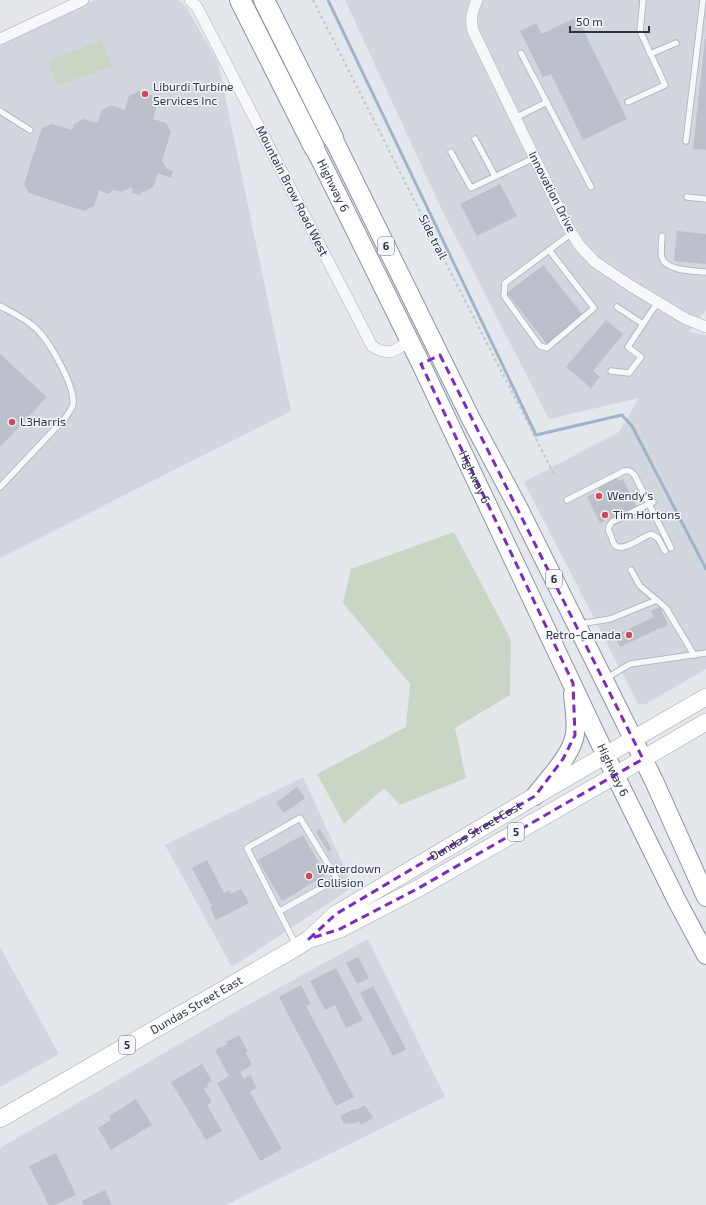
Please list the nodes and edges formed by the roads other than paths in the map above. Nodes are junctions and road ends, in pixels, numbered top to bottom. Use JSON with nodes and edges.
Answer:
{"nodes":[{"id":1,"x":83,"y":0,"type":"edge"},
{"id":2,"x":190,"y":0,"type":"edge"},
{"id":3,"x":240,"y":0,"type":"edge"},
{"id":4,"x":264,"y":0,"type":"edge"},
{"id":5,"x":476,"y":0,"type":"edge"},
{"id":6,"x":643,"y":0,"type":"edge"},
{"id":7,"x":703,"y":0,"type":"edge"},
{"id":8,"x":0,"y":39,"type":"edge"},
{"id":9,"x":676,"y":44,"type":"dead end"},
{"id":10,"x":521,"y":53,"type":"dead end"},
{"id":11,"x":650,"y":54,"type":"junction"},
{"id":12,"x":547,"y":102,"type":"junction"},
{"id":13,"x":628,"y":102,"type":"dead end"},
{"id":14,"x":0,"y":111,"type":"edge"},
{"id":15,"x":515,"y":118,"type":"junction"},
{"id":16,"x":30,"y":130,"type":"dead end"},
{"id":17,"x":333,"y":138,"type":"joint"},
{"id":18,"x":475,"y":139,"type":"dead end"},
{"id":19,"x":686,"y":141,"type":"dead end"},
{"id":20,"x":314,"y":147,"type":"joint"},
{"id":21,"x":451,"y":152,"type":"dead end"},
{"id":22,"x":534,"y":158,"type":"junction"},
{"id":23,"x":495,"y":176,"type":"junction"},
{"id":24,"x":591,"y":187,"type":"dead end"},
{"id":25,"x":687,"y":198,"type":"dead end"},
{"id":26,"x":706,"y":199,"type":"edge"},
{"id":27,"x":572,"y":233,"type":"junction"},
{"id":28,"x":662,"y":236,"type":"dead end"},
{"id":29,"x":549,"y":250,"type":"junction"},
{"id":30,"x":706,"y":272,"type":"edge"},
{"id":31,"x":658,"y":301,"type":"junction"},
{"id":32,"x":0,"y":306,"type":"edge"},
{"id":33,"x":617,"y":307,"type":"dead end"},
{"id":34,"x":643,"y":324,"type":"junction"},
{"id":35,"x":706,"y":327,"type":"edge"},
{"id":36,"x":410,"y":340,"type":"junction"},
{"id":37,"x":440,"y":355,"type":"junction"},
{"id":38,"x":421,"y":364,"type":"junction"},
{"id":39,"x":611,"y":371,"type":"dead end"},
{"id":40,"x":0,"y":487,"type":"edge"},
{"id":41,"x":567,"y":500,"type":"dead end"},
{"id":42,"x":651,"y":503,"type":"junction"},
{"id":43,"x":631,"y":570,"type":"dead end"},
{"id":44,"x":657,"y":600,"type":"junction"},
{"id":45,"x":576,"y":624,"type":"junction"},
{"id":46,"x":706,"y":653,"type":"edge"},
{"id":47,"x":694,"y":655,"type":"junction"},
{"id":48,"x":604,"y":680,"type":"junction"},
{"id":49,"x":573,"y":683,"type":"junction"},
{"id":50,"x":706,"y":697,"type":"edge"},
{"id":51,"x":706,"y":722,"type":"edge"},
{"id":52,"x":633,"y":739,"type":"junction"},
{"id":53,"x":606,"y":754,"type":"junction"},
{"id":54,"x":643,"y":759,"type":"junction"},
{"id":55,"x":615,"y":775,"type":"junction"},
{"id":56,"x":535,"y":796,"type":"junction"},
{"id":57,"x":706,"y":897,"type":"edge"},
{"id":58,"x":280,"y":911,"type":"junction"},
{"id":59,"x":303,"y":943,"type":"junction"},
{"id":60,"x":706,"y":955,"type":"edge"},
{"id":61,"x":0,"y":1119,"type":"edge"}],
"edges":[{"from":1,"to":8,"type":"street"},
{"from":2,"to":36,"type":"street","name":"Mountain Brow Road West"},
{"from":3,"to":20,"type":"highway","name":"Highway 6","number":"6"},
{"from":4,"to":17,"type":"highway","name":"Highway 6","number":"6"},
{"from":5,"to":15,"type":"street","name":"Innovation Drive"},
{"from":6,"to":11,"type":"lane"},
{"from":7,"to":19,"type":"lane"},
{"from":9,"to":11,"type":"lane"},
{"from":10,"to":12,"type":"lane"},
{"from":11,"to":13,"type":"lane"},
{"from":12,"to":15,"type":"lane"},
{"from":12,"to":24,"type":"lane"},
{"from":14,"to":16,"type":"lane"},
{"from":15,"to":22,"type":"street","name":"Innovation Drive"},
{"from":17,"to":37,"type":"highway","name":"Highway 6","number":"6"},
{"from":18,"to":23,"type":"lane"},
{"from":20,"to":36,"type":"highway","name":"Highway 6","number":"6"},
{"from":21,"to":23,"type":"lane"},
{"from":22,"to":23,"type":"lane"},
{"from":22,"to":27,"type":"street","name":"Innovation Drive"},
{"from":25,"to":26,"type":"lane"},
{"from":27,"to":29,"type":"lane"},
{"from":27,"to":31,"type":"street","name":"Innovation Drive"},
{"from":28,"to":30,"type":"lane"},
{"from":29,"to":29,"type":"lane"},
{"from":31,"to":34,"type":"lane"},
{"from":31,"to":35,"type":"street","name":"Innovation Drive"},
{"from":32,"to":40,"type":"lane"},
{"from":33,"to":34,"type":"lane"},
{"from":34,"to":39,"type":"lane"},
{"from":36,"to":38,"type":"highway","name":"Highway 6","number":"6"},
{"from":37,"to":38,"type":"street"},
{"from":37,"to":45,"type":"highway","name":"Highway 6","number":"6"},
{"from":38,"to":49,"type":"highway","name":"Highway 6","number":"6"},
{"from":41,"to":42,"type":"lane"},
{"from":42,"to":42,"type":"lane"},
{"from":43,"to":44,"type":"lane"},
{"from":44,"to":45,"type":"lane"},
{"from":44,"to":47,"type":"lane"},
{"from":45,"to":48,"type":"highway","name":"Highway 6","number":"6"},
{"from":46,"to":47,"type":"lane"},
{"from":47,"to":48,"type":"lane"},
{"from":48,"to":52,"type":"highway","name":"Highway 6","number":"6"},
{"from":49,"to":53,"type":"highway","name":"Highway 6","number":"6"},
{"from":49,"to":56,"type":"highway"},
{"from":50,"to":52,"type":"main road","number":"5"},
{"from":51,"to":54,"type":"main road","number":"5"},
{"from":52,"to":53,"type":"main road","number":"5"},
{"from":52,"to":54,"type":"highway","name":"Highway 6","number":"6"},
{"from":53,"to":55,"type":"highway","name":"Highway 6","number":"6"},
{"from":53,"to":56,"type":"main road","name":"Dundas Street East","number":"5"},
{"from":54,"to":55,"type":"main road","number":"5"},
{"from":54,"to":57,"type":"highway","name":"Highway 6","number":"6"},
{"from":55,"to":59,"type":"main road","name":"Dundas Street East","number":"5"},
{"from":55,"to":60,"type":"highway","name":"Highway 6","number":"6"},
{"from":56,"to":59,"type":"main road","name":"Dundas Street East","number":"5"},
{"from":58,"to":58,"type":"lane"},
{"from":58,"to":59,"type":"lane"},
{"from":59,"to":61,"type":"main road","name":"Dundas Street East","number":"5"}]}
